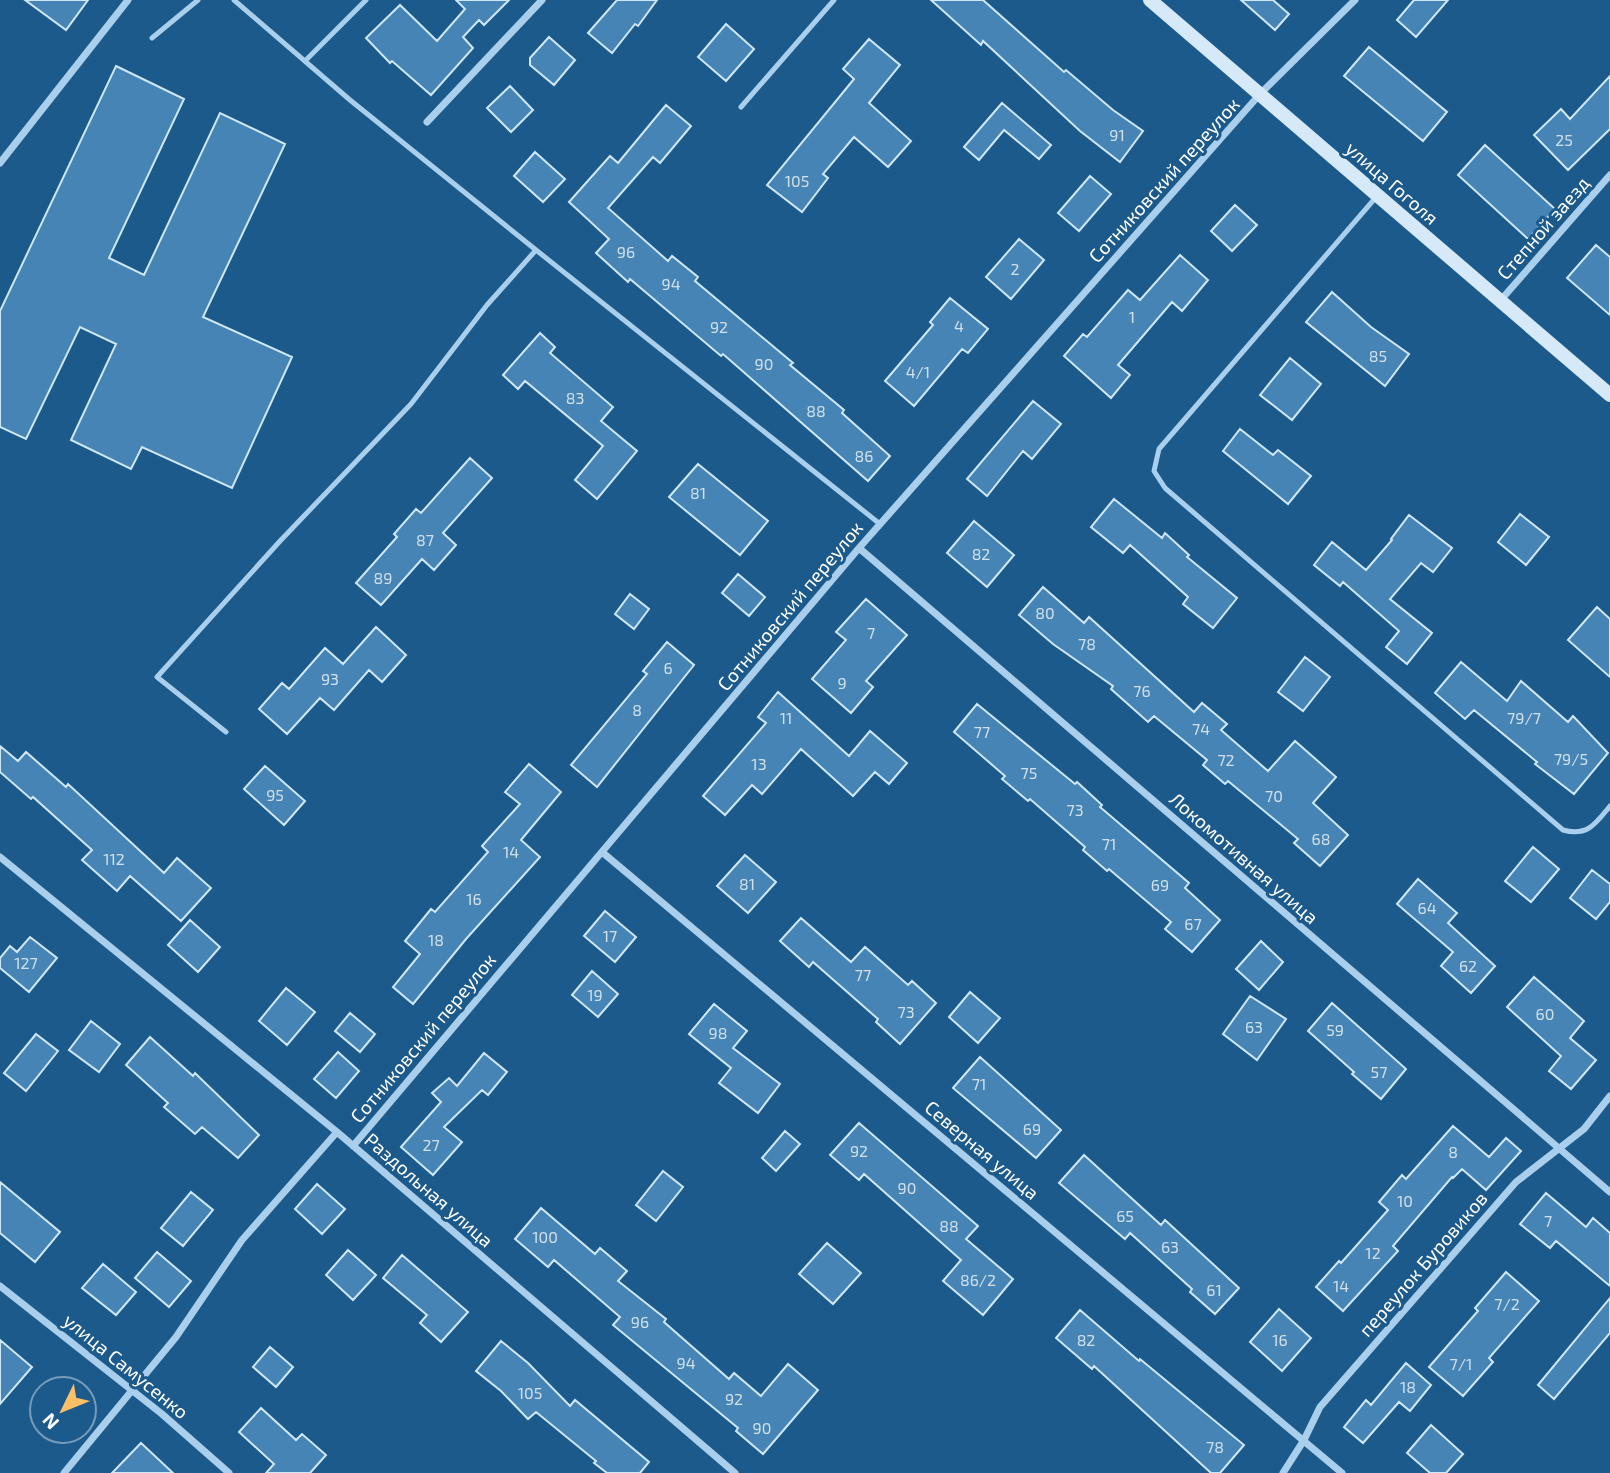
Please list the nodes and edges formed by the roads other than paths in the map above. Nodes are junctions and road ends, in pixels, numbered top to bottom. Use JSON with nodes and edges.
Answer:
{"nodes":[{"id":1,"x":128,"y":0,"type":"edge"},
{"id":2,"x":198,"y":0,"type":"edge"},
{"id":3,"x":234,"y":0,"type":"edge"},
{"id":4,"x":366,"y":0,"type":"edge"},
{"id":5,"x":542,"y":0,"type":"edge"},
{"id":6,"x":834,"y":0,"type":"edge"},
{"id":7,"x":1150,"y":0,"type":"edge"},
{"id":8,"x":1355,"y":0,"type":"edge"},
{"id":9,"x":152,"y":38,"type":"dead end"},
{"id":10,"x":305,"y":61,"type":"junction"},
{"id":11,"x":1260,"y":94,"type":"junction"},
{"id":12,"x":741,"y":107,"type":"dead end"},
{"id":13,"x":427,"y":122,"type":"dead end"},
{"id":14,"x":0,"y":163,"type":"edge"},
{"id":15,"x":1610,"y":176,"type":"edge"},
{"id":16,"x":1377,"y":196,"type":"junction"},
{"id":17,"x":536,"y":250,"type":"junction"},
{"id":18,"x":1500,"y":301,"type":"junction"},
{"id":19,"x":1610,"y":395,"type":"edge"},
{"id":20,"x":880,"y":524,"type":"junction"},
{"id":21,"x":859,"y":548,"type":"junction"},
{"id":22,"x":226,"y":732,"type":"dead end"},
{"id":23,"x":1610,"y":806,"type":"edge"},
{"id":24,"x":602,"y":852,"type":"junction"},
{"id":25,"x":0,"y":858,"type":"edge"},
{"id":26,"x":1610,"y":1097,"type":"edge"},
{"id":27,"x":338,"y":1132,"type":"junction"},
{"id":28,"x":353,"y":1146,"type":"junction"},
{"id":29,"x":1559,"y":1149,"type":"junction"},
{"id":30,"x":1610,"y":1192,"type":"edge"},
{"id":31,"x":0,"y":1286,"type":"edge"},
{"id":32,"x":131,"y":1390,"type":"junction"},
{"id":33,"x":1304,"y":1440,"type":"junction"},
{"id":34,"x":64,"y":1473,"type":"edge"},
{"id":35,"x":229,"y":1473,"type":"edge"},
{"id":36,"x":735,"y":1473,"type":"edge"},
{"id":37,"x":1283,"y":1473,"type":"edge"},
{"id":38,"x":1342,"y":1473,"type":"edge"}],
"edges":[{"from":1,"to":14,"type":"street"},
{"from":2,"to":9,"type":"lane"},
{"from":3,"to":10,"type":"lane"},
{"from":4,"to":10,"type":"lane"},
{"from":5,"to":13,"type":"street"},
{"from":6,"to":12,"type":"lane"},
{"from":7,"to":11,"type":"main road","name":"улица Гоголя"},
{"from":8,"to":11,"type":"street"},
{"from":10,"to":17,"type":"lane"},
{"from":11,"to":16,"type":"main road","name":"улица Гоголя"},
{"from":11,"to":20,"type":"street","name":"Сотниковский переулок"},
{"from":15,"to":18,"type":"street","name":"Степной заезд"},
{"from":16,"to":18,"type":"main road","name":"улица Гоголя"},
{"from":16,"to":23,"type":"lane"},
{"from":17,"to":20,"type":"lane"},
{"from":17,"to":22,"type":"lane"},
{"from":18,"to":19,"type":"main road","name":"улица Гоголя"},
{"from":20,"to":21,"type":"street","name":"Сотниковский переулок"},
{"from":21,"to":24,"type":"street","name":"Сотниковский переулок"},
{"from":21,"to":29,"type":"street","name":"Локомотивная улица"},
{"from":24,"to":28,"type":"street","name":"Сотниковский переулок"},
{"from":24,"to":33,"type":"street","name":"Северная улица"},
{"from":25,"to":27,"type":"street","name":"Раздольная улица"},
{"from":26,"to":29,"type":"street","name":"переулок Буровиков"},
{"from":27,"to":28,"type":"street","name":"Раздольная улица"},
{"from":27,"to":32,"type":"street","name":"Сотниковский переулок"},
{"from":28,"to":36,"type":"street","name":"Раздольная улица"},
{"from":29,"to":30,"type":"street","name":"Локомотивная улица"},
{"from":29,"to":33,"type":"street","name":"переулок Буровиков"},
{"from":31,"to":32,"type":"street","name":"улица Самусенко"},
{"from":32,"to":34,"type":"street","name":"Сотниковский переулок"},
{"from":32,"to":35,"type":"street","name":"улица Самусенко"},
{"from":33,"to":37,"type":"street","name":"переулок Буровиков"},
{"from":33,"to":38,"type":"street","name":"Северная улица"}]}
